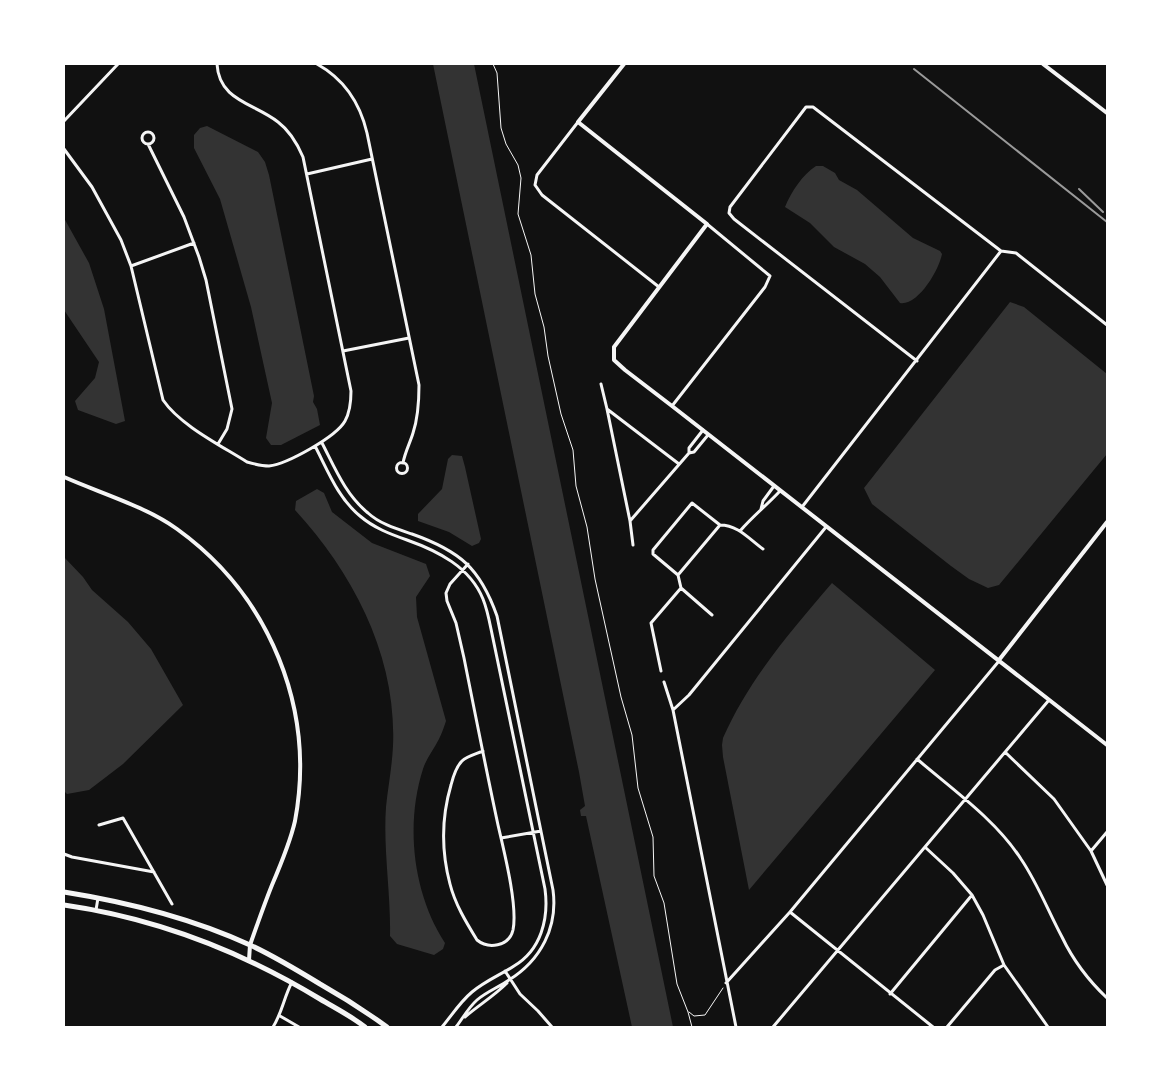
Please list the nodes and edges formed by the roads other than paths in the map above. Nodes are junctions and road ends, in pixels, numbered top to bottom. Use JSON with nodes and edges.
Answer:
{"nodes":[{"id":1,"x":118,"y":64,"type":"edge"},
{"id":2,"x":217,"y":64,"type":"edge"},
{"id":3,"x":317,"y":64,"type":"edge"},
{"id":4,"x":624,"y":64,"type":"edge"},
{"id":5,"x":1044,"y":64,"type":"edge"},
{"id":6,"x":1107,"y":113,"type":"edge"},
{"id":7,"x":64,"y":121,"type":"edge"},
{"id":8,"x":578,"y":122,"type":"junction"},
{"id":9,"x":148,"y":144,"type":"junction"},
{"id":10,"x":64,"y":149,"type":"edge"},
{"id":11,"x":372,"y":159,"type":"junction"},
{"id":12,"x":307,"y":174,"type":"junction"},
{"id":13,"x":707,"y":224,"type":"junction"},
{"id":14,"x":194,"y":243,"type":"junction"},
{"id":15,"x":1001,"y":251,"type":"junction"},
{"id":16,"x":131,"y":266,"type":"junction"},
{"id":17,"x":659,"y":287,"type":"junction"},
{"id":18,"x":1107,"y":325,"type":"edge"},
{"id":19,"x":409,"y":338,"type":"junction"},
{"id":20,"x":342,"y":351,"type":"junction"},
{"id":21,"x":917,"y":361,"type":"junction"},
{"id":22,"x":601,"y":384,"type":"dead end"},
{"id":23,"x":672,"y":406,"type":"junction"},
{"id":24,"x":607,"y":409,"type":"junction"},
{"id":25,"x":703,"y":430,"type":"junction"},
{"id":26,"x":708,"y":435,"type":"junction"},
{"id":27,"x":322,"y":442,"type":"junction"},
{"id":28,"x":218,"y":444,"type":"junction"},
{"id":29,"x":315,"y":446,"type":"junction"},
{"id":30,"x":689,"y":453,"type":"junction"},
{"id":31,"x":403,"y":463,"type":"dead end"},
{"id":32,"x":679,"y":464,"type":"junction"},
{"id":33,"x":64,"y":477,"type":"edge"},
{"id":34,"x":774,"y":486,"type":"junction"},
{"id":35,"x":780,"y":491,"type":"junction"},
{"id":36,"x":802,"y":507,"type":"junction"},
{"id":37,"x":761,"y":509,"type":"junction"},
{"id":38,"x":630,"y":521,"type":"junction"},
{"id":39,"x":1107,"y":522,"type":"edge"},
{"id":40,"x":720,"y":525,"type":"junction"},
{"id":41,"x":826,"y":527,"type":"junction"},
{"id":42,"x":740,"y":531,"type":"junction"},
{"id":43,"x":633,"y":545,"type":"dead end"},
{"id":44,"x":763,"y":549,"type":"dead end"},
{"id":45,"x":468,"y":564,"type":"junction"},
{"id":46,"x":462,"y":570,"type":"junction"},
{"id":47,"x":678,"y":575,"type":"junction"},
{"id":48,"x":681,"y":588,"type":"junction"},
{"id":49,"x":712,"y":615,"type":"dead end"},
{"id":50,"x":999,"y":660,"type":"junction"},
{"id":51,"x":661,"y":671,"type":"dead end"},
{"id":52,"x":664,"y":682,"type":"dead end"},
{"id":53,"x":1050,"y":699,"type":"junction"},
{"id":54,"x":673,"y":710,"type":"junction"},
{"id":55,"x":1107,"y":745,"type":"edge"},
{"id":56,"x":483,"y":751,"type":"junction"},
{"id":57,"x":1005,"y":752,"type":"junction"},
{"id":58,"x":917,"y":759,"type":"junction"},
{"id":59,"x":965,"y":800,"type":"junction"},
{"id":60,"x":99,"y":826,"type":"dead end"},
{"id":61,"x":541,"y":831,"type":"junction"},
{"id":62,"x":1107,"y":832,"type":"edge"},
{"id":63,"x":534,"y":833,"type":"junction"},
{"id":64,"x":501,"y":838,"type":"junction"},
{"id":65,"x":925,"y":848,"type":"junction"},
{"id":66,"x":1091,"y":851,"type":"junction"},
{"id":67,"x":64,"y":854,"type":"edge"},
{"id":68,"x":155,"y":872,"type":"junction"},
{"id":69,"x":1107,"y":885,"type":"edge"},
{"id":70,"x":64,"y":892,"type":"edge"},
{"id":71,"x":972,"y":895,"type":"junction"},
{"id":72,"x":98,"y":897,"type":"junction"},
{"id":73,"x":172,"y":904,"type":"dead end"},
{"id":74,"x":64,"y":905,"type":"edge"},
{"id":75,"x":96,"y":910,"type":"junction"},
{"id":76,"x":790,"y":912,"type":"junction"},
{"id":77,"x":250,"y":945,"type":"junction"},
{"id":78,"x":837,"y":952,"type":"junction"},
{"id":79,"x":249,"y":960,"type":"junction"},
{"id":80,"x":1004,"y":965,"type":"junction"},
{"id":81,"x":505,"y":971,"type":"junction"},
{"id":82,"x":510,"y":979,"type":"junction"},
{"id":83,"x":293,"y":982,"type":"junction"},
{"id":84,"x":726,"y":983,"type":"junction"},
{"id":85,"x":890,"y":994,"type":"junction"},
{"id":86,"x":1107,"y":998,"type":"edge"},
{"id":87,"x":280,"y":1016,"type":"junction"},
{"id":88,"x":273,"y":1027,"type":"edge"},
{"id":89,"x":299,"y":1027,"type":"edge"},
{"id":90,"x":365,"y":1027,"type":"edge"},
{"id":91,"x":387,"y":1027,"type":"edge"},
{"id":92,"x":442,"y":1027,"type":"edge"},
{"id":93,"x":456,"y":1027,"type":"edge"},
{"id":94,"x":552,"y":1027,"type":"edge"},
{"id":95,"x":736,"y":1027,"type":"edge"},
{"id":96,"x":774,"y":1027,"type":"edge"},
{"id":97,"x":933,"y":1027,"type":"edge"},
{"id":98,"x":947,"y":1027,"type":"edge"},
{"id":99,"x":1048,"y":1027,"type":"edge"}],
"edges":[{"from":1,"to":7,"type":"street"},
{"from":2,"to":12,"type":"street"},
{"from":3,"to":11,"type":"street"},
{"from":4,"to":8,"type":"street"},
{"from":5,"to":6,"type":"street"},
{"from":8,"to":13,"type":"street"},
{"from":8,"to":17,"type":"street"},
{"from":9,"to":9,"type":"street"},
{"from":9,"to":14,"type":"street"},
{"from":10,"to":16,"type":"street"},
{"from":11,"to":12,"type":"street"},
{"from":11,"to":19,"type":"street"},
{"from":12,"to":20,"type":"street"},
{"from":13,"to":17,"type":"street"},
{"from":13,"to":23,"type":"street"},
{"from":14,"to":16,"type":"street"},
{"from":14,"to":28,"type":"street"},
{"from":15,"to":18,"type":"street"},
{"from":15,"to":21,"type":"street"},
{"from":15,"to":21,"type":"street"},
{"from":16,"to":28,"type":"street"},
{"from":17,"to":23,"type":"street"},
{"from":19,"to":20,"type":"street"},
{"from":19,"to":31,"type":"street"},
{"from":20,"to":27,"type":"street"},
{"from":21,"to":36,"type":"street"},
{"from":22,"to":24,"type":"street"},
{"from":23,"to":25,"type":"street"},
{"from":24,"to":32,"type":"street"},
{"from":24,"to":38,"type":"street"},
{"from":25,"to":26,"type":"street"},
{"from":25,"to":30,"type":"street"},
{"from":26,"to":30,"type":"street"},
{"from":26,"to":34,"type":"street"},
{"from":27,"to":29,"type":"street"},
{"from":27,"to":45,"type":"street"},
{"from":28,"to":29,"type":"street"},
{"from":29,"to":46,"type":"street"},
{"from":30,"to":32,"type":"street"},
{"from":32,"to":38,"type":"street"},
{"from":33,"to":77,"type":"street"},
{"from":34,"to":35,"type":"street"},
{"from":34,"to":37,"type":"street"},
{"from":35,"to":36,"type":"street"},
{"from":35,"to":37,"type":"street"},
{"from":36,"to":41,"type":"street"},
{"from":37,"to":42,"type":"street"},
{"from":38,"to":43,"type":"street"},
{"from":39,"to":50,"type":"street"},
{"from":40,"to":42,"type":"street"},
{"from":40,"to":47,"type":"street"},
{"from":40,"to":47,"type":"street"},
{"from":41,"to":50,"type":"street"},
{"from":41,"to":54,"type":"street"},
{"from":42,"to":44,"type":"street"},
{"from":45,"to":46,"type":"street"},
{"from":45,"to":61,"type":"street"},
{"from":46,"to":56,"type":"street"},
{"from":46,"to":63,"type":"street"},
{"from":47,"to":48,"type":"street"},
{"from":48,"to":49,"type":"street"},
{"from":48,"to":51,"type":"street"},
{"from":50,"to":53,"type":"street"},
{"from":50,"to":58,"type":"street"},
{"from":52,"to":54,"type":"street"},
{"from":53,"to":55,"type":"street"},
{"from":53,"to":57,"type":"street"},
{"from":54,"to":84,"type":"street"},
{"from":56,"to":64,"type":"street"},
{"from":56,"to":64,"type":"street"},
{"from":57,"to":59,"type":"street"},
{"from":57,"to":66,"type":"street"},
{"from":58,"to":59,"type":"street"},
{"from":58,"to":76,"type":"street"},
{"from":59,"to":65,"type":"street"},
{"from":59,"to":86,"type":"street"},
{"from":60,"to":68,"type":"street"},
{"from":61,"to":63,"type":"street"},
{"from":61,"to":82,"type":"street"},
{"from":62,"to":66,"type":"street"},
{"from":63,"to":64,"type":"street"},
{"from":63,"to":81,"type":"street"},
{"from":65,"to":71,"type":"street"},
{"from":65,"to":78,"type":"street"},
{"from":66,"to":69,"type":"street"},
{"from":67,"to":68,"type":"street"},
{"from":68,"to":73,"type":"street"},
{"from":70,"to":72,"type":"main road"},
{"from":71,"to":80,"type":"street"},
{"from":71,"to":85,"type":"street"},
{"from":72,"to":75,"type":"street"},
{"from":72,"to":77,"type":"main road"},
{"from":74,"to":75,"type":"main road"},
{"from":75,"to":79,"type":"main road"},
{"from":76,"to":78,"type":"street"},
{"from":76,"to":84,"type":"street"},
{"from":77,"to":79,"type":"street"},
{"from":77,"to":91,"type":"main road"},
{"from":78,"to":85,"type":"street"},
{"from":78,"to":96,"type":"street"},
{"from":79,"to":83,"type":"main road"},
{"from":80,"to":98,"type":"street"},
{"from":80,"to":99,"type":"street"},
{"from":81,"to":82,"type":"street"},
{"from":81,"to":92,"type":"street"},
{"from":82,"to":93,"type":"street"},
{"from":82,"to":94,"type":"street"},
{"from":83,"to":87,"type":"street"},
{"from":83,"to":90,"type":"main road"},
{"from":84,"to":95,"type":"street"},
{"from":85,"to":97,"type":"street"},
{"from":87,"to":88,"type":"street"},
{"from":87,"to":89,"type":"street"}]}
